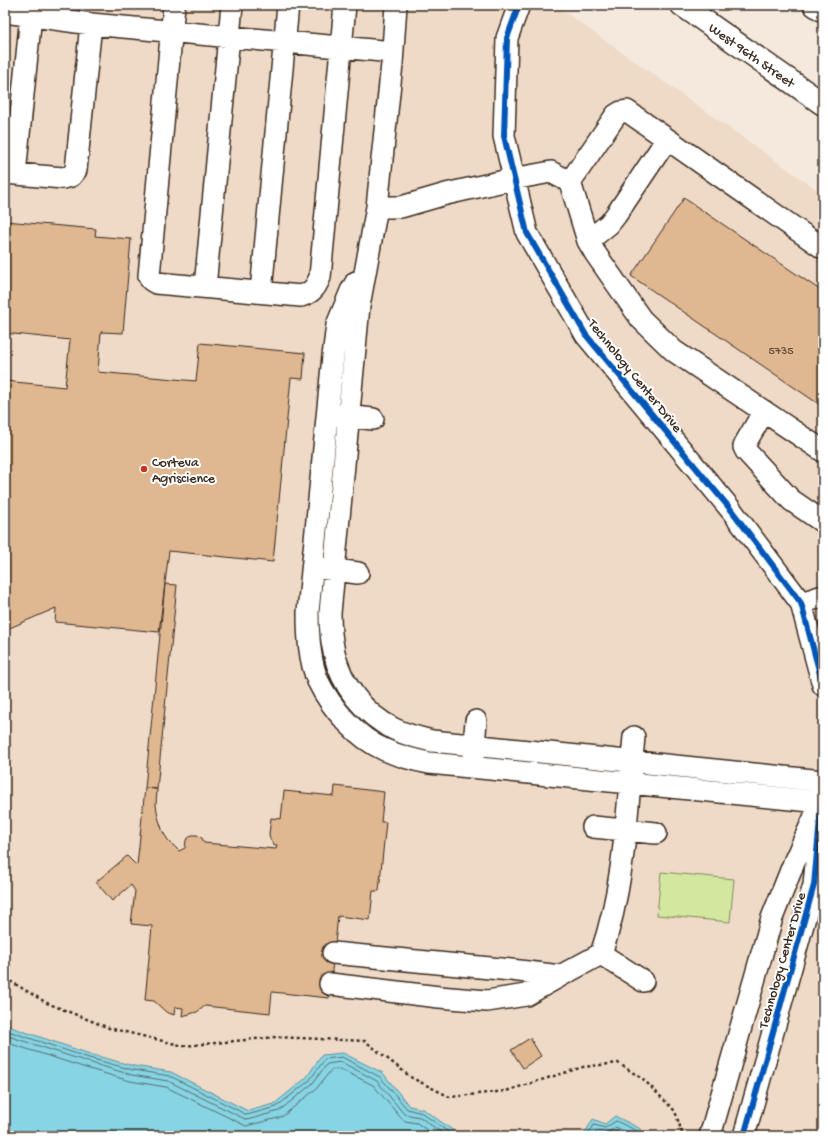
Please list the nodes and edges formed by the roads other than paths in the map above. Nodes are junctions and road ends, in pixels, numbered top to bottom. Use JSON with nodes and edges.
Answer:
{"nodes":[{"id":1,"x":174,"y":5,"type":"edge"},
{"id":2,"x":232,"y":5,"type":"edge"},
{"id":3,"x":288,"y":5,"type":"edge"},
{"id":4,"x":345,"y":5,"type":"edge"},
{"id":5,"x":396,"y":5,"type":"edge"},
{"id":6,"x":519,"y":5,"type":"edge"},
{"id":7,"x":682,"y":5,"type":"edge"},
{"id":8,"x":814,"y":5,"type":"edge"},
{"id":9,"x":823,"y":11,"type":"edge"},
{"id":10,"x":5,"y":12,"type":"edge"},
{"id":11,"x":31,"y":15,"type":"junction"},
{"id":12,"x":91,"y":24,"type":"junction"},
{"id":13,"x":172,"y":31,"type":"junction"},
{"id":14,"x":229,"y":36,"type":"junction"},
{"id":15,"x":285,"y":42,"type":"junction"},
{"id":16,"x":341,"y":47,"type":"junction"},
{"id":17,"x":393,"y":52,"type":"junction"},
{"id":18,"x":823,"y":104,"type":"edge"},
{"id":19,"x":667,"y":139,"type":"junction"},
{"id":20,"x":10,"y":173,"type":"edge"},
{"id":21,"x":513,"y":179,"type":"junction"},
{"id":22,"x":570,"y":182,"type":"junction"},
{"id":23,"x":378,"y":207,"type":"junction"},
{"id":24,"x":588,"y":241,"type":"junction"},
{"id":25,"x":823,"y":248,"type":"edge"},
{"id":26,"x":367,"y":263,"type":"junction"},
{"id":27,"x":205,"y":287,"type":"junction"},
{"id":28,"x":261,"y":292,"type":"junction"},
{"id":29,"x":764,"y":411,"type":"junction"},
{"id":30,"x":327,"y":414,"type":"junction"},
{"id":31,"x":349,"y":416,"type":"junction"},
{"id":32,"x":373,"y":419,"type":"dead end"},
{"id":33,"x":823,"y":451,"type":"edge"},
{"id":34,"x":823,"y":522,"type":"edge"},
{"id":35,"x":312,"y":567,"type":"junction"},
{"id":36,"x":334,"y":570,"type":"junction"},
{"id":37,"x":358,"y":573,"type":"dead end"},
{"id":38,"x":823,"y":596,"type":"edge"},
{"id":39,"x":801,"y":603,"type":"junction"},
{"id":40,"x":823,"y":685,"type":"edge"},
{"id":41,"x":476,"y":721,"type":"dead end"},
{"id":42,"x":634,"y":737,"type":"dead end"},
{"id":43,"x":474,"y":745,"type":"junction"},
{"id":44,"x":632,"y":762,"type":"junction"},
{"id":45,"x":472,"y":768,"type":"junction"},
{"id":46,"x":823,"y":781,"type":"edge"},
{"id":47,"x":630,"y":783,"type":"junction"},
{"id":48,"x":822,"y":795,"type":"edge"},
{"id":49,"x":593,"y":827,"type":"dead end"},
{"id":50,"x":626,"y":830,"type":"junction"},
{"id":51,"x":656,"y":833,"type":"dead end"},
{"id":52,"x":334,"y":953,"type":"dead end"},
{"id":53,"x":601,"y":954,"type":"junction"},
{"id":54,"x":560,"y":976,"type":"junction"},
{"id":55,"x":642,"y":981,"type":"dead end"},
{"id":56,"x":330,"y":984,"type":"dead end"},
{"id":57,"x":710,"y":1136,"type":"edge"},
{"id":58,"x":744,"y":1136,"type":"edge"}],
"edges":[{"from":1,"to":13,"type":"street"},
{"from":2,"to":14,"type":"street"},
{"from":3,"to":15,"type":"street"},
{"from":4,"to":16,"type":"street"},
{"from":5,"to":17,"type":"street"},
{"from":6,"to":21,"type":"street","name":"Technology Center Drive"},
{"from":7,"to":18,"type":"main road","name":"West 96th Street"},
{"from":8,"to":9,"type":"street"},
{"from":10,"to":11,"type":"street"},
{"from":11,"to":12,"type":"street"},
{"from":11,"to":20,"type":"street"},
{"from":12,"to":13,"type":"street"},
{"from":12,"to":20,"type":"street"},
{"from":13,"to":14,"type":"street"},
{"from":13,"to":27,"type":"street"},
{"from":14,"to":15,"type":"street"},
{"from":14,"to":27,"type":"street"},
{"from":15,"to":16,"type":"street"},
{"from":15,"to":28,"type":"street"},
{"from":16,"to":17,"type":"street"},
{"from":16,"to":28,"type":"street"},
{"from":17,"to":23,"type":"street"},
{"from":19,"to":22,"type":"street"},
{"from":19,"to":24,"type":"street"},
{"from":19,"to":25,"type":"street"},
{"from":21,"to":22,"type":"street"},
{"from":21,"to":23,"type":"street"},
{"from":21,"to":39,"type":"street","name":"Technology Center Drive"},
{"from":22,"to":24,"type":"street"},
{"from":23,"to":26,"type":"street"},
{"from":24,"to":29,"type":"street"},
{"from":26,"to":30,"type":"street"},
{"from":26,"to":31,"type":"street"},
{"from":27,"to":28,"type":"street"},
{"from":29,"to":33,"type":"street"},
{"from":29,"to":34,"type":"street"},
{"from":30,"to":31,"type":"street"},
{"from":30,"to":35,"type":"street"},
{"from":31,"to":32,"type":"street"},
{"from":31,"to":36,"type":"street"},
{"from":35,"to":36,"type":"street"},
{"from":35,"to":45,"type":"street"},
{"from":36,"to":37,"type":"street"},
{"from":36,"to":43,"type":"street"},
{"from":38,"to":39,"type":"street"},
{"from":39,"to":40,"type":"street","name":"Technology Center Drive"},
{"from":41,"to":43,"type":"street"},
{"from":42,"to":44,"type":"street"},
{"from":43,"to":44,"type":"street"},
{"from":43,"to":45,"type":"street"},
{"from":44,"to":46,"type":"street"},
{"from":44,"to":47,"type":"street"},
{"from":45,"to":47,"type":"street"},
{"from":47,"to":48,"type":"street"},
{"from":47,"to":50,"type":"street"},
{"from":48,"to":57,"type":"street","name":"Technology Center Drive"},
{"from":48,"to":58,"type":"street","name":"Technology Center Drive"},
{"from":49,"to":50,"type":"street"},
{"from":50,"to":51,"type":"street"},
{"from":50,"to":53,"type":"street"},
{"from":52,"to":54,"type":"street"},
{"from":53,"to":54,"type":"street"},
{"from":53,"to":55,"type":"street"},
{"from":54,"to":56,"type":"street"}]}
